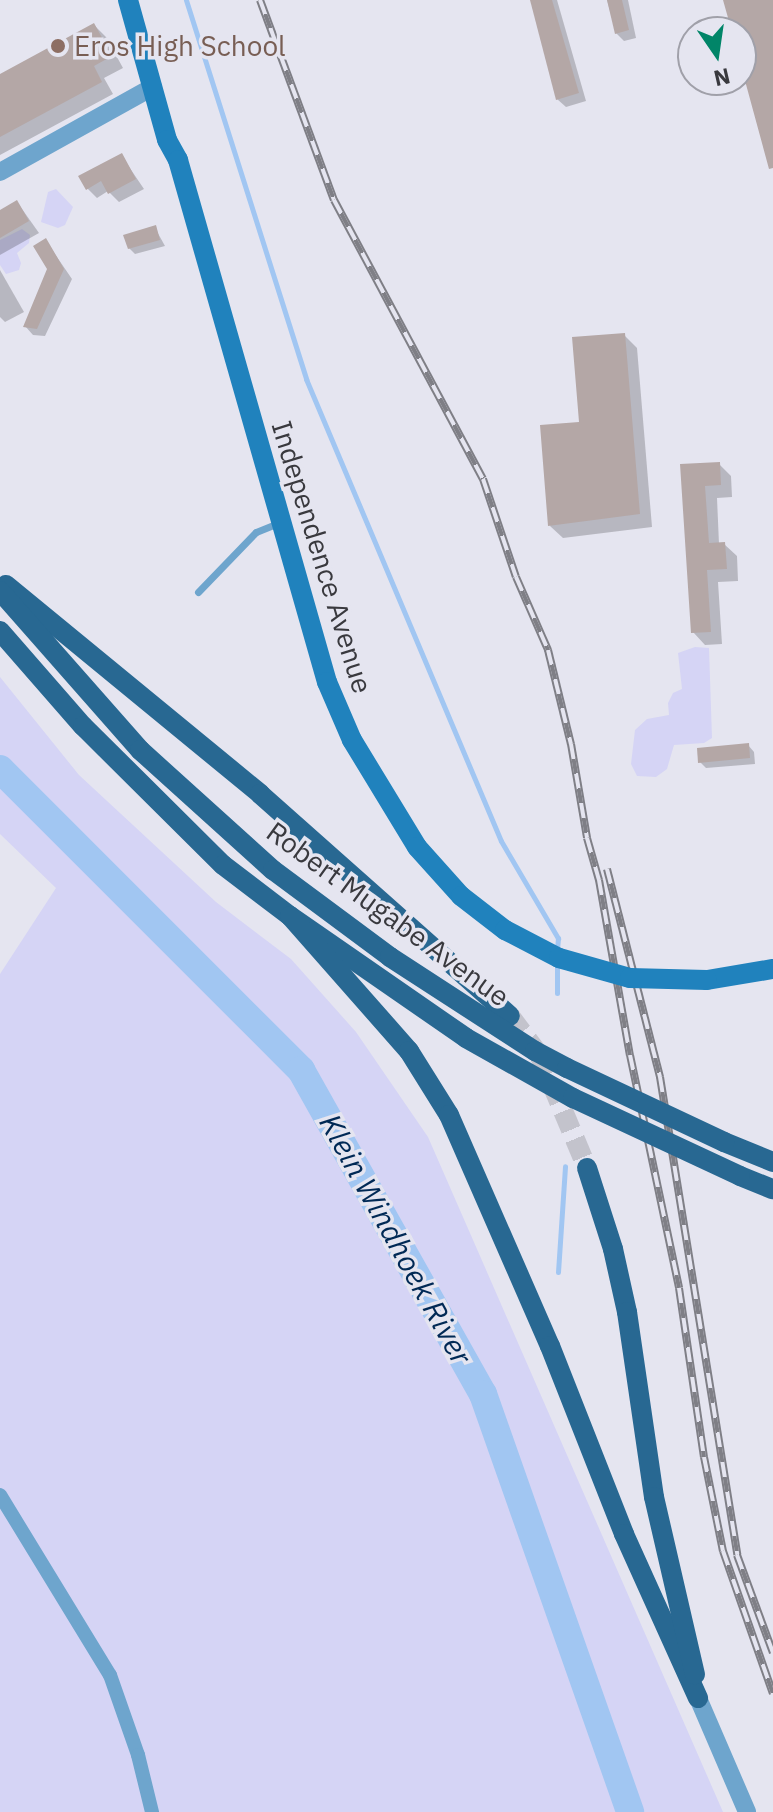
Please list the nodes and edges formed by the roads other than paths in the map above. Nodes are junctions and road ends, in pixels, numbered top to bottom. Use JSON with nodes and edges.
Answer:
{"nodes":[{"id":1,"x":128,"y":0,"type":"edge"},
{"id":2,"x":140,"y":0,"type":"edge"},
{"id":3,"x":158,"y":84,"type":"junction"},
{"id":4,"x":0,"y":172,"type":"edge"},
{"id":5,"x":280,"y":522,"type":"junction"},
{"id":6,"x":0,"y":580,"type":"edge"},
{"id":7,"x":0,"y":591,"type":"edge"},
{"id":8,"x":198,"y":592,"type":"dead end"},
{"id":9,"x":0,"y":631,"type":"edge"},
{"id":10,"x":290,"y":916,"type":"junction"},
{"id":11,"x":773,"y":969,"type":"edge"},
{"id":12,"x":510,"y":1016,"type":"tunnel mouth"},
{"id":13,"x":773,"y":1162,"type":"edge"},
{"id":14,"x":587,"y":1168,"type":"tunnel mouth"},
{"id":15,"x":773,"y":1189,"type":"edge"},
{"id":16,"x":0,"y":1495,"type":"edge"},
{"id":17,"x":698,"y":1698,"type":"junction"},
{"id":18,"x":152,"y":1812,"type":"edge"},
{"id":19,"x":747,"y":1812,"type":"edge"}],
"edges":[{"from":1,"to":3,"type":"main road","name":"Independence Avenue"},
{"from":2,"to":3,"type":"main road","name":"Independence Avenue"},
{"from":3,"to":4,"type":"street"},
{"from":3,"to":5,"type":"main road","name":"Independence Avenue"},
{"from":5,"to":8,"type":"lane"},
{"from":5,"to":11,"type":"main road","name":"Independence Avenue","bridge":true},
{"from":6,"to":12,"type":"main road"},
{"from":7,"to":13,"type":"main road","name":"Robert Mugabe Avenue","bridge":true},
{"from":9,"to":10,"type":"main road","name":"Robert Mugabe Avenue"},
{"from":10,"to":15,"type":"main road","name":"Robert Mugabe Avenue","bridge":true},
{"from":10,"to":17,"type":"main road"},
{"from":14,"to":17,"type":"main road"},
{"from":16,"to":18,"type":"street"},
{"from":17,"to":19,"type":"street"}]}
